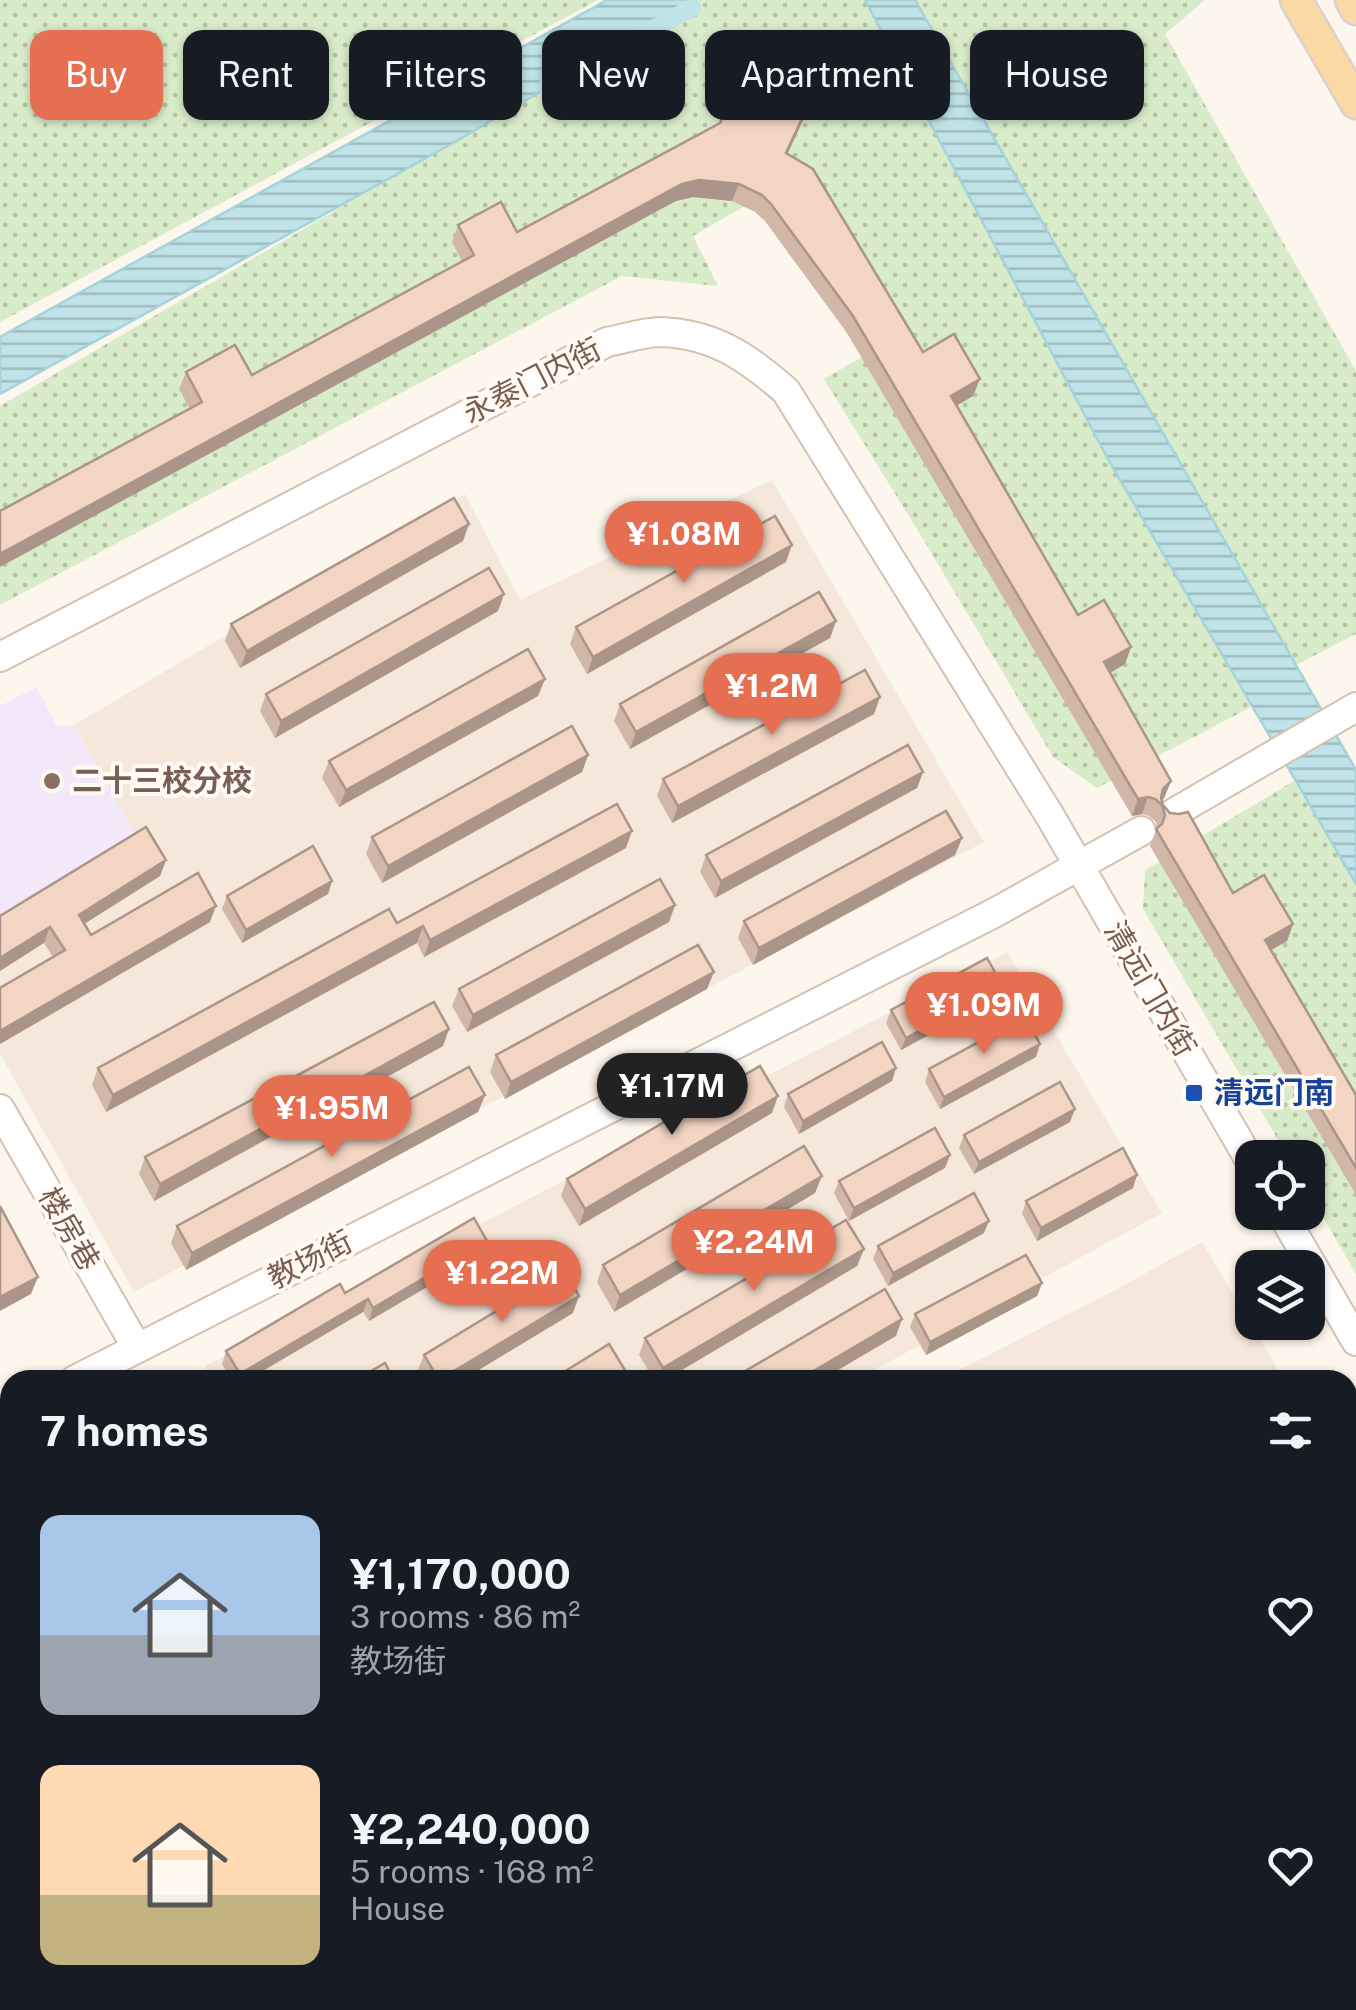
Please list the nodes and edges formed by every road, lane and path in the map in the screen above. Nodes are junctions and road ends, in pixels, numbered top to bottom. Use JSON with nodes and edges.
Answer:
{"nodes":[{"id":1,"x":1296,"y":0,"type":"edge"},
{"id":2,"x":1350,"y":0,"type":"edge"},
{"id":3,"x":1356,"y":10,"type":"edge"},
{"id":4,"x":1356,"y":103,"type":"edge"},
{"id":5,"x":0,"y":657,"type":"edge"},
{"id":6,"x":1352,"y":709,"type":"edge"},
{"id":7,"x":1172,"y":814,"type":"edge"},
{"id":8,"x":1141,"y":831,"type":"dead end"},
{"id":9,"x":1078,"y":866,"type":"junction"},
{"id":10,"x":0,"y":1109,"type":"edge"},
{"id":11,"x":1238,"y":1140,"type":"edge"},
{"id":12,"x":1291,"y":1230,"type":"edge"},
{"id":13,"x":1356,"y":1341,"type":"edge"},
{"id":14,"x":137,"y":1348,"type":"junction"},
{"id":15,"x":94,"y":1370,"type":"edge"}],
"edges":[{"from":1,"to":4,"type":"main road"},
{"from":2,"to":3,"type":"main road"},
{"from":5,"to":9,"type":"main road","name":"永泰门内街"},
{"from":6,"to":7,"type":"main road"},
{"from":8,"to":9,"type":"main road","name":"教场街"},
{"from":9,"to":11,"type":"main road","name":"清远门内街"},
{"from":9,"to":14,"type":"main road","name":"教场街"},
{"from":10,"to":14,"type":"main road","name":"楼房巷"},
{"from":12,"to":13,"type":"main road"},
{"from":14,"to":15,"type":"main road","name":"教场街"}]}
